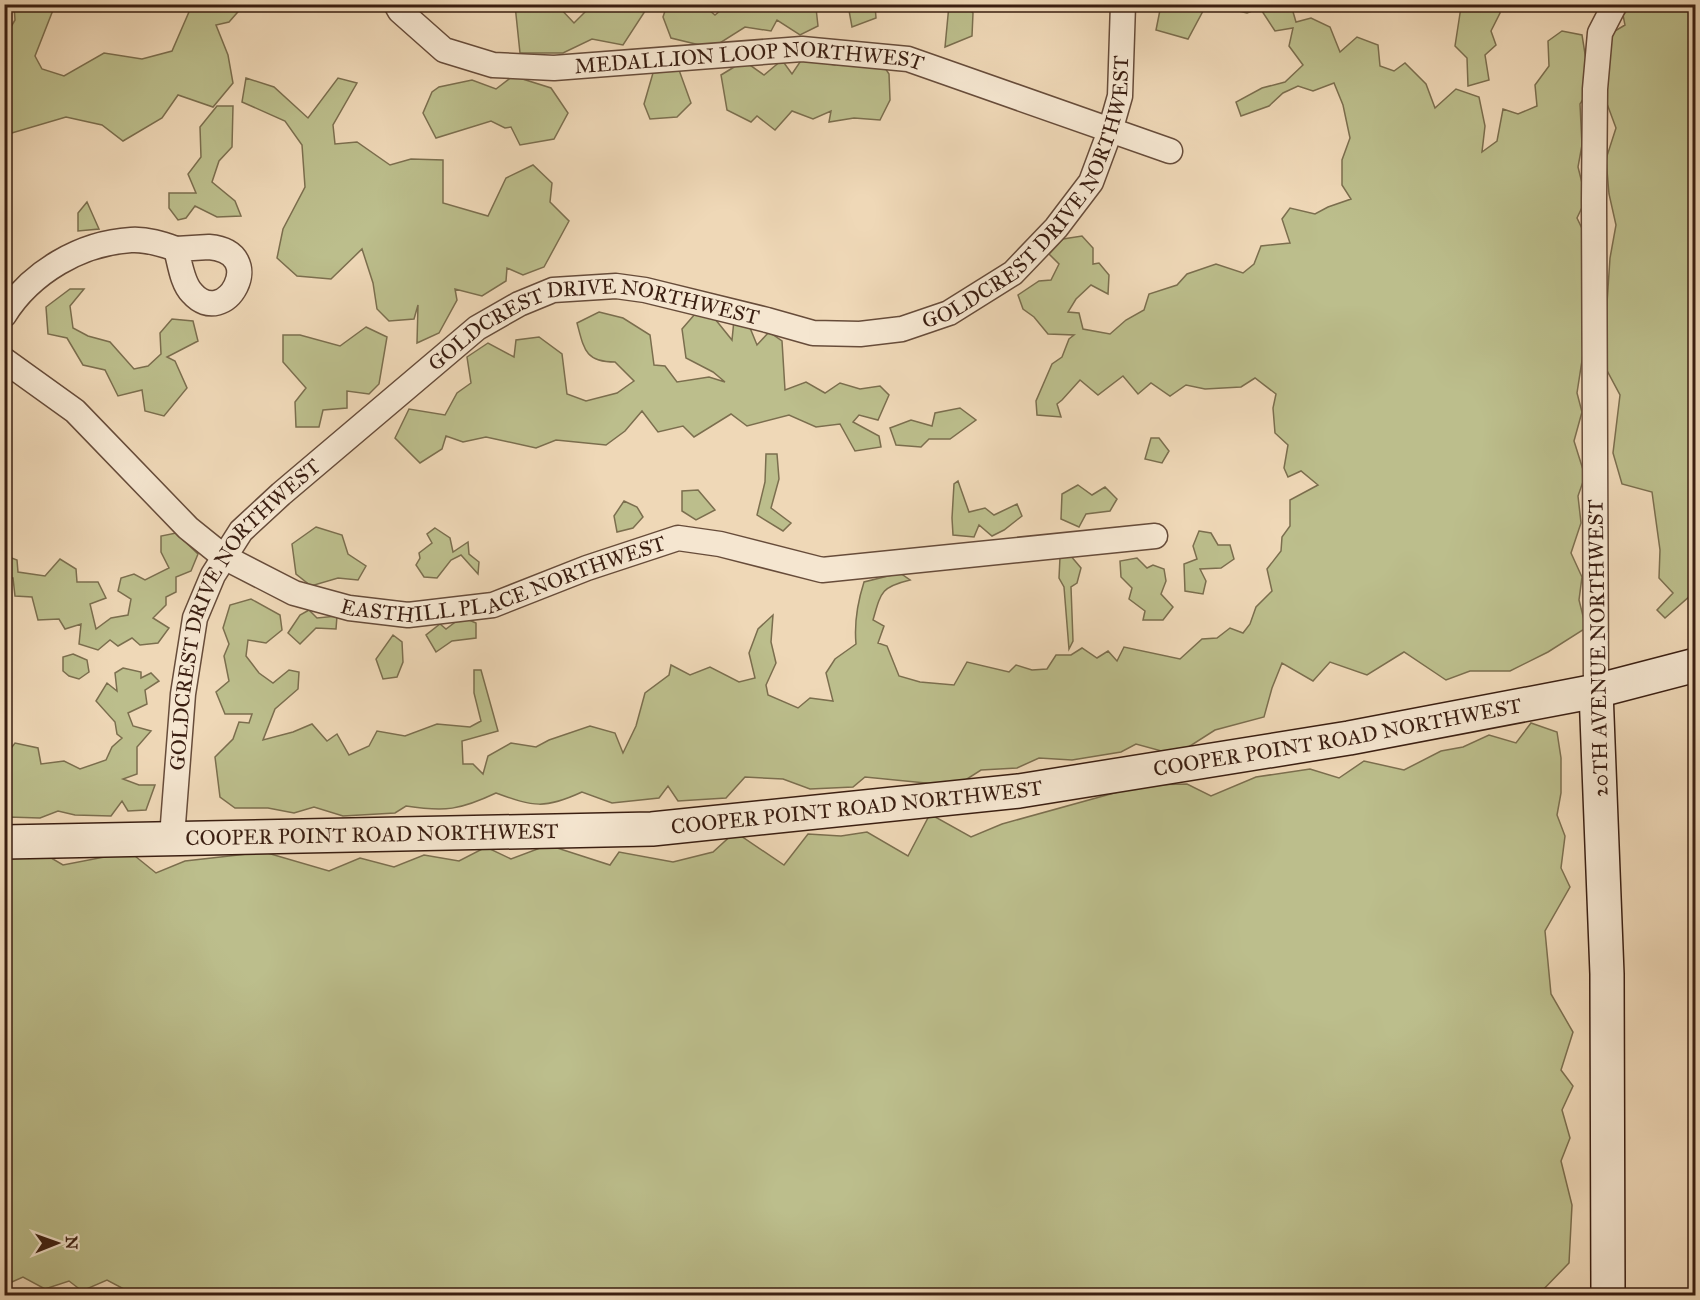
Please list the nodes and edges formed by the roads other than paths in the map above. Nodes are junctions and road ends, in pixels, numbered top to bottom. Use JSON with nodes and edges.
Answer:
{"nodes":[{"id":1,"x":396,"y":4,"type":"edge"},
{"id":2,"x":1123,"y":4,"type":"edge"},
{"id":3,"x":1615,"y":4,"type":"edge"},
{"id":4,"x":1110,"y":131,"type":"junction"},
{"id":5,"x":1170,"y":152,"type":"dead end"},
{"id":6,"x":176,"y":249,"type":"dead end"},
{"id":7,"x":4,"y":315,"type":"edge"},
{"id":8,"x":4,"y":360,"type":"edge"},
{"id":9,"x":1155,"y":536,"type":"dead end"},
{"id":10,"x":224,"y":557,"type":"junction"},
{"id":11,"x":1695,"y":665,"type":"edge"},
{"id":12,"x":1596,"y":691,"type":"junction"},
{"id":13,"x":172,"y":837,"type":"junction"},
{"id":14,"x":4,"y":842,"type":"edge"},
{"id":15,"x":1608,"y":1296,"type":"edge"}],
"edges":[{"from":1,"to":4,"type":"street","name":"MEDALLION LOOP NORTHWEST"},
{"from":2,"to":4,"type":"street","name":"GOLDCREST DRIVE NORTHWEST"},
{"from":3,"to":12,"type":"street","name":"20TH AVENUE NORTHWEST"},
{"from":4,"to":5,"type":"street","name":"MEDALLION LOOP NORTHWEST"},
{"from":4,"to":10,"type":"street","name":"GOLDCREST DRIVE NORTHWEST"},
{"from":6,"to":7,"type":"street"},
{"from":8,"to":10,"type":"street","name":"EASTHILL PLACE NORTHWEST"},
{"from":9,"to":10,"type":"street","name":"EASTHILL PLACE NORTHWEST"},
{"from":10,"to":13,"type":"street","name":"GOLDCREST DRIVE NORTHWEST"},
{"from":11,"to":12,"type":"main road","name":"COOPER POINT ROAD NORTHWEST"},
{"from":12,"to":13,"type":"main road","name":"COOPER POINT ROAD NORTHWEST"},
{"from":12,"to":15,"type":"main road","name":"20TH AVENUE NORTHWEST"},
{"from":13,"to":14,"type":"main road","name":"COOPER POINT ROAD NORTHWEST"}]}
